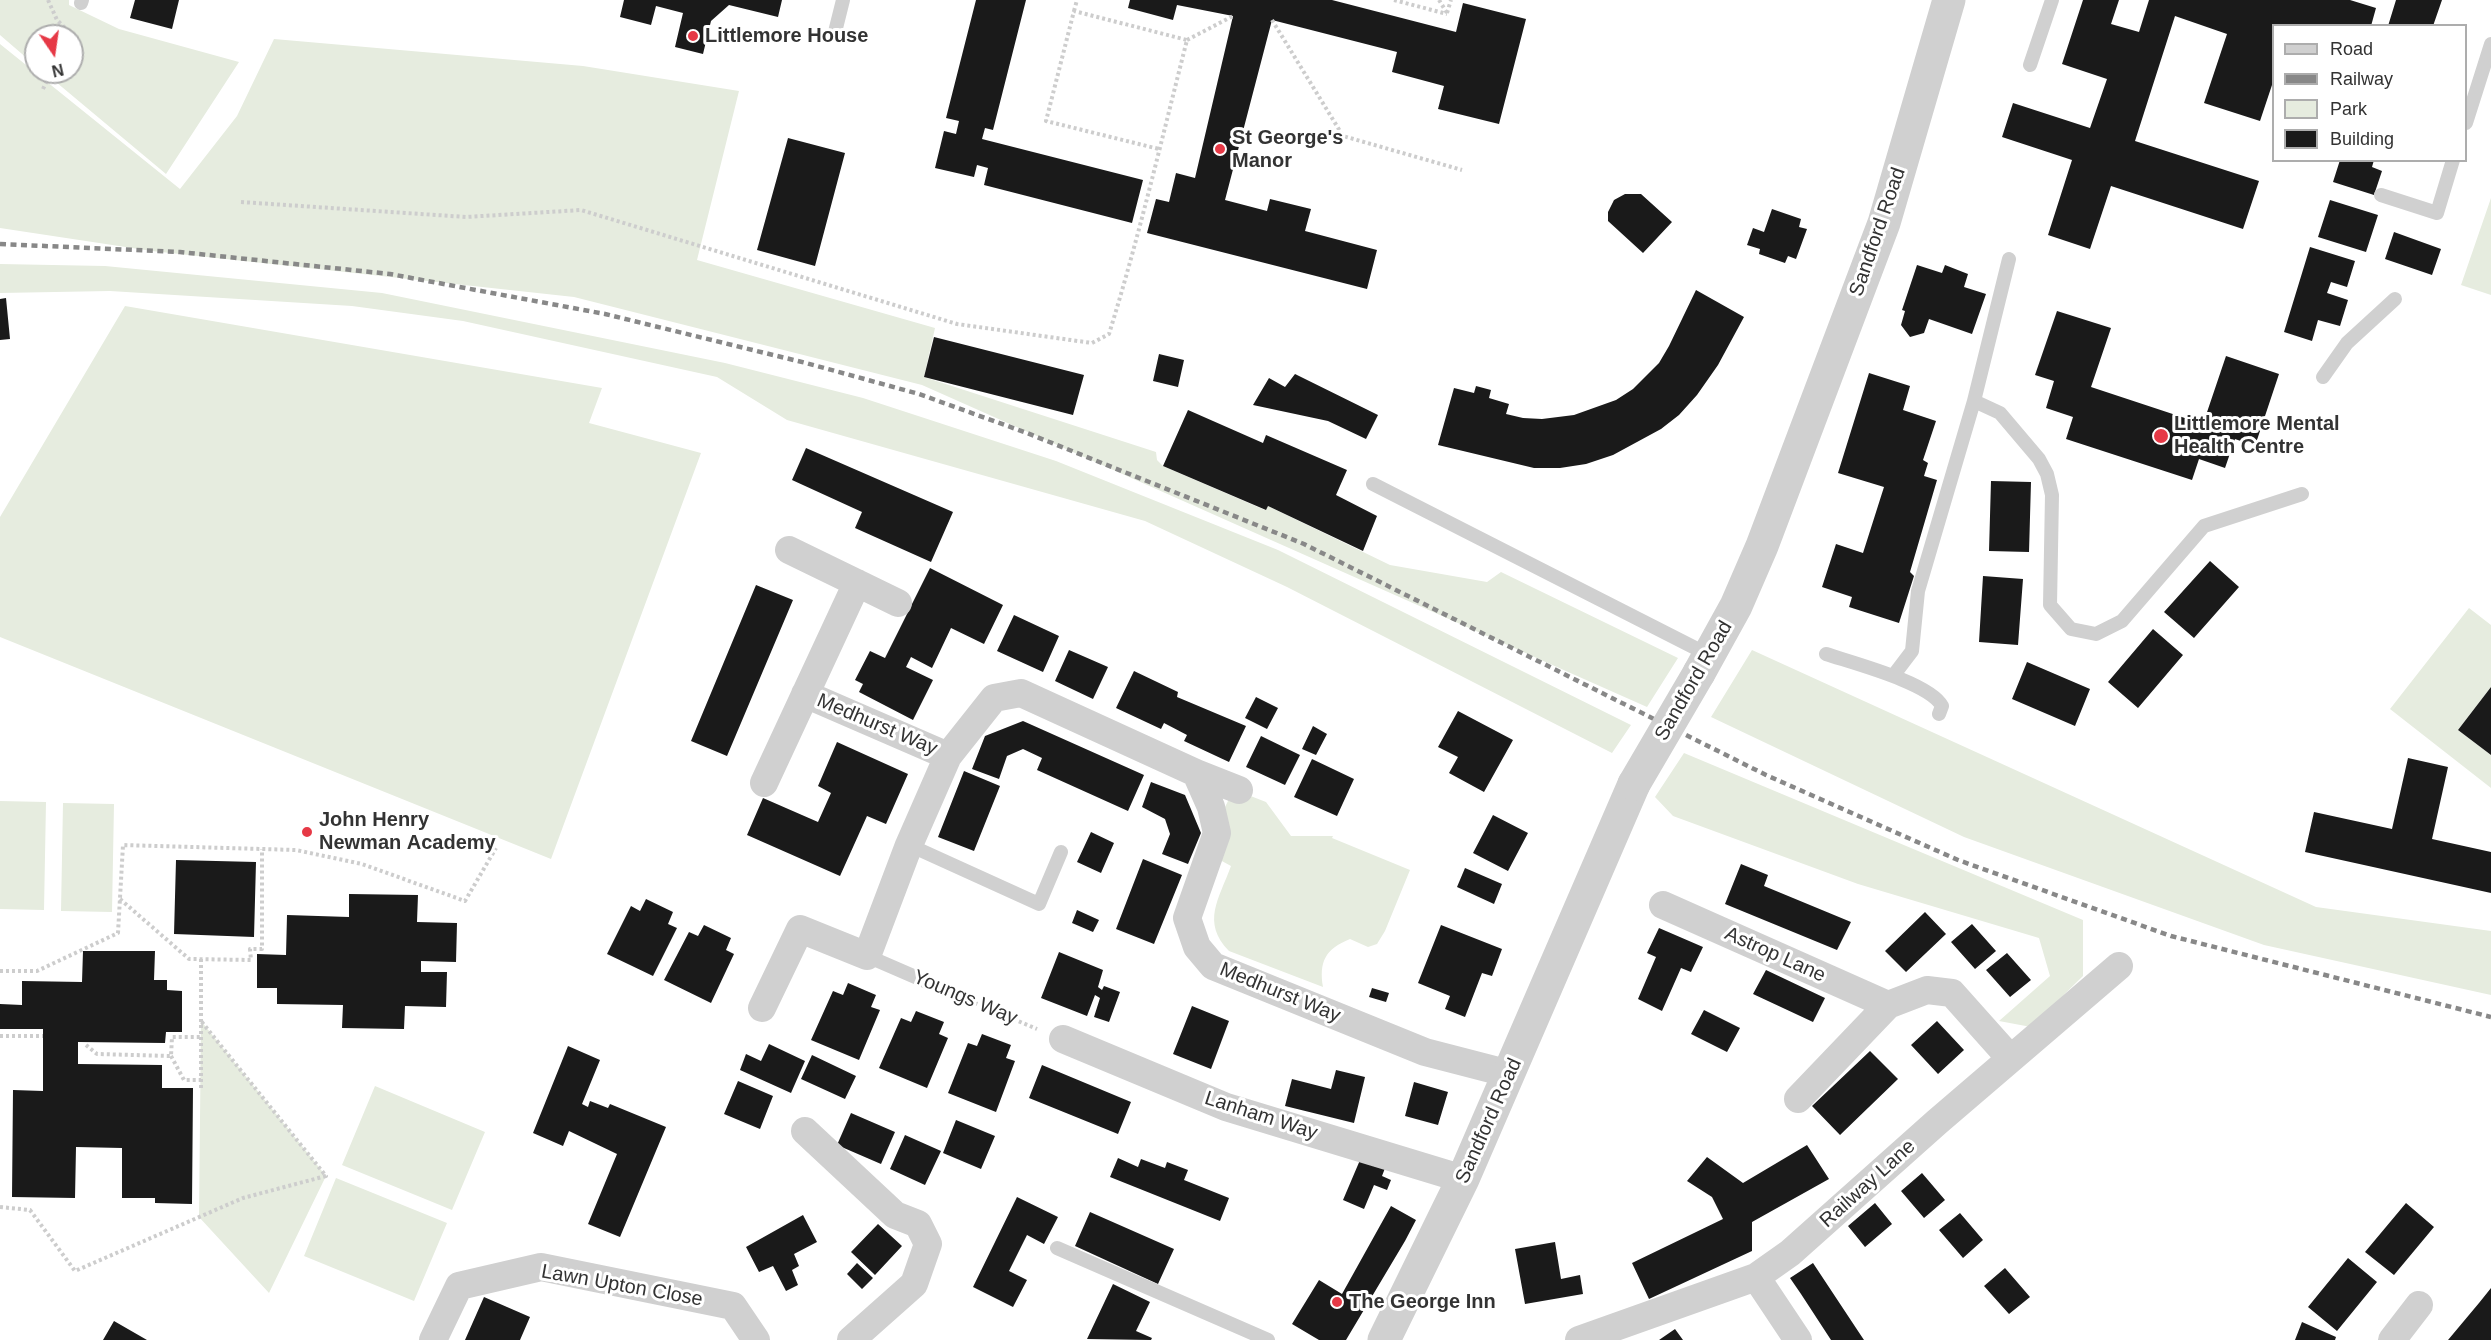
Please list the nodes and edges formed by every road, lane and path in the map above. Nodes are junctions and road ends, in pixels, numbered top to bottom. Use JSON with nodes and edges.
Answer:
{"nodes":[{"id":1,"x":48,"y":0,"type":"edge"},
{"id":2,"x":843,"y":0,"type":"edge"},
{"id":3,"x":1077,"y":0,"type":"edge"},
{"id":4,"x":1394,"y":0,"type":"edge"},
{"id":5,"x":1439,"y":0,"type":"edge"},
{"id":6,"x":1450,"y":0,"type":"edge"},
{"id":7,"x":1949,"y":0,"type":"edge"},
{"id":8,"x":2052,"y":0,"type":"edge"},
{"id":9,"x":1074,"y":11,"type":"junction"},
{"id":10,"x":1447,"y":14,"type":"junction"},
{"id":11,"x":1233,"y":16,"type":"dead end"},
{"id":12,"x":1272,"y":20,"type":"dead end"},
{"id":13,"x":61,"y":24,"type":"edge"},
{"id":14,"x":834,"y":36,"type":"dead end"},
{"id":15,"x":1187,"y":40,"type":"junction"},
{"id":16,"x":2491,"y":44,"type":"edge"},
{"id":17,"x":2030,"y":65,"type":"dead end"},
{"id":18,"x":46,"y":84,"type":"edge"},
{"id":19,"x":44,"y":89,"type":"dead end"},
{"id":20,"x":2467,"y":120,"type":"edge"},
{"id":21,"x":1159,"y":149,"type":"junction"},
{"id":22,"x":2452,"y":162,"type":"edge"},
{"id":23,"x":1462,"y":170,"type":"dead end"},
{"id":24,"x":2381,"y":195,"type":"dead end"},
{"id":25,"x":241,"y":202,"type":"dead end"},
{"id":26,"x":2009,"y":259,"type":"dead end"},
{"id":27,"x":2395,"y":299,"type":"dead end"},
{"id":28,"x":2323,"y":377,"type":"dead end"},
{"id":29,"x":1974,"y":401,"type":"junction"},
{"id":30,"x":1373,"y":484,"type":"dead end"},
{"id":31,"x":2302,"y":494,"type":"dead end"},
{"id":32,"x":789,"y":550,"type":"dead end"},
{"id":33,"x":857,"y":583,"type":"junction"},
{"id":34,"x":898,"y":603,"type":"dead end"},
{"id":35,"x":1826,"y":654,"type":"dead end"},
{"id":36,"x":1704,"y":664,"type":"junction"},
{"id":37,"x":1893,"y":676,"type":"junction"},
{"id":38,"x":805,"y":694,"type":"junction"},
{"id":39,"x":1939,"y":714,"type":"dead end"},
{"id":40,"x":948,"y":756,"type":"junction"},
{"id":41,"x":1196,"y":773,"type":"junction"},
{"id":42,"x":764,"y":783,"type":"dead end"},
{"id":43,"x":1239,"y":790,"type":"dead end"},
{"id":44,"x":909,"y":845,"type":"junction"},
{"id":45,"x":496,"y":848,"type":"dead end"},
{"id":46,"x":262,"y":849,"type":"junction"},
{"id":47,"x":1061,"y":852,"type":"dead end"},
{"id":48,"x":120,"y":900,"type":"junction"},
{"id":49,"x":1663,"y":905,"type":"dead end"},
{"id":50,"x":867,"y":956,"type":"junction"},
{"id":51,"x":201,"y":959,"type":"junction"},
{"id":52,"x":2119,"y":966,"type":"dead end"},
{"id":53,"x":0,"y":971,"type":"edge"},
{"id":54,"x":927,"y":982,"type":"joint"},
{"id":55,"x":1888,"y":1005,"type":"junction"},
{"id":56,"x":762,"y":1008,"type":"dead end"},
{"id":57,"x":201,"y":1021,"type":"junction"},
{"id":58,"x":0,"y":1036,"type":"edge"},
{"id":59,"x":44,"y":1036,"type":"dead end"},
{"id":60,"x":201,"y":1038,"type":"junction"},
{"id":61,"x":1063,"y":1039,"type":"joint"},
{"id":62,"x":86,"y":1045,"type":"dead end"},
{"id":63,"x":171,"y":1056,"type":"junction"},
{"id":64,"x":2010,"y":1058,"type":"junction"},
{"id":65,"x":1510,"y":1074,"type":"junction"},
{"id":66,"x":201,"y":1080,"type":"junction"},
{"id":67,"x":201,"y":1088,"type":"dead end"},
{"id":68,"x":1798,"y":1099,"type":"dead end"},
{"id":69,"x":805,"y":1131,"type":"dead end"},
{"id":70,"x":1463,"y":1179,"type":"junction"},
{"id":71,"x":0,"y":1207,"type":"edge"},
{"id":72,"x":1057,"y":1248,"type":"dead end"},
{"id":73,"x":1756,"y":1278,"type":"junction"},
{"id":74,"x":2419,"y":1305,"type":"dead end"},
{"id":75,"x":433,"y":1340,"type":"edge"},
{"id":76,"x":756,"y":1340,"type":"edge"},
{"id":77,"x":851,"y":1340,"type":"edge"},
{"id":78,"x":1268,"y":1340,"type":"edge"},
{"id":79,"x":1384,"y":1340,"type":"edge"},
{"id":80,"x":1579,"y":1340,"type":"edge"},
{"id":81,"x":1798,"y":1340,"type":"edge"},
{"id":82,"x":2392,"y":1340,"type":"edge"}],
"edges":[{"from":1,"to":13,"type":"path"},
{"from":2,"to":14,"type":"lane"},
{"from":3,"to":9,"type":"path"},
{"from":4,"to":10,"type":"path"},
{"from":5,"to":10,"type":"path"},
{"from":6,"to":10,"type":"path"},
{"from":7,"to":36,"type":"street","name":"Sandford Road"},
{"from":8,"to":17,"type":"lane"},
{"from":9,"to":15,"type":"path"},
{"from":9,"to":21,"type":"path"},
{"from":11,"to":15,"type":"path"},
{"from":12,"to":23,"type":"path"},
{"from":15,"to":21,"type":"path"},
{"from":16,"to":20,"type":"lane"},
{"from":18,"to":19,"type":"path"},
{"from":21,"to":25,"type":"path"},
{"from":22,"to":24,"type":"lane"},
{"from":26,"to":29,"type":"lane"},
{"from":27,"to":28,"type":"lane"},
{"from":29,"to":31,"type":"lane"},
{"from":29,"to":37,"type":"lane"},
{"from":30,"to":36,"type":"lane"},
{"from":32,"to":33,"type":"street"},
{"from":33,"to":34,"type":"street"},
{"from":33,"to":38,"type":"street","name":"Medhurst Way"},
{"from":35,"to":37,"type":"lane"},
{"from":36,"to":65,"type":"street","name":"Sandford Road","bridge":true},
{"from":37,"to":39,"type":"lane"},
{"from":38,"to":40,"type":"street","name":"Medhurst Way"},
{"from":38,"to":42,"type":"street","name":"Medhurst Way"},
{"from":40,"to":41,"type":"street","name":"Medhurst Way"},
{"from":40,"to":44,"type":"street","name":"Medhurst Way"},
{"from":41,"to":43,"type":"street","name":"Medhurst Way"},
{"from":41,"to":65,"type":"street","name":"Medhurst Way"},
{"from":44,"to":47,"type":"lane"},
{"from":44,"to":50,"type":"street"},
{"from":45,"to":46,"type":"path"},
{"from":46,"to":48,"type":"path"},
{"from":46,"to":51,"type":"path"},
{"from":48,"to":51,"type":"path"},
{"from":48,"to":53,"type":"path"},
{"from":49,"to":55,"type":"street","name":"Astrop Lane"},
{"from":50,"to":54,"type":"lane","name":"Youngs Way"},
{"from":50,"to":56,"type":"street","name":"Youngs Way"},
{"from":51,"to":57,"type":"path"},
{"from":52,"to":64,"type":"street","name":"Railway Lane"},
{"from":54,"to":61,"type":"path","name":"Youngs Way"},
{"from":55,"to":64,"type":"street"},
{"from":55,"to":68,"type":"street"},
{"from":57,"to":60,"type":"path"},
{"from":57,"to":71,"type":"path"},
{"from":58,"to":59,"type":"path"},
{"from":60,"to":63,"type":"path"},
{"from":60,"to":66,"type":"path"},
{"from":61,"to":70,"type":"street","name":"Lanham Way"},
{"from":62,"to":63,"type":"path"},
{"from":63,"to":66,"type":"path"},
{"from":64,"to":73,"type":"street","name":"Railway Lane"},
{"from":65,"to":70,"type":"street","name":"Sandford Road"},
{"from":66,"to":67,"type":"path"},
{"from":69,"to":77,"type":"street"},
{"from":70,"to":79,"type":"street","name":"Sandford Road"},
{"from":72,"to":78,"type":"lane"},
{"from":73,"to":80,"type":"street","name":"Railway Lane"},
{"from":73,"to":81,"type":"street"},
{"from":74,"to":82,"type":"street"},
{"from":75,"to":76,"type":"street","name":"Lawn Upton Close"}]}
